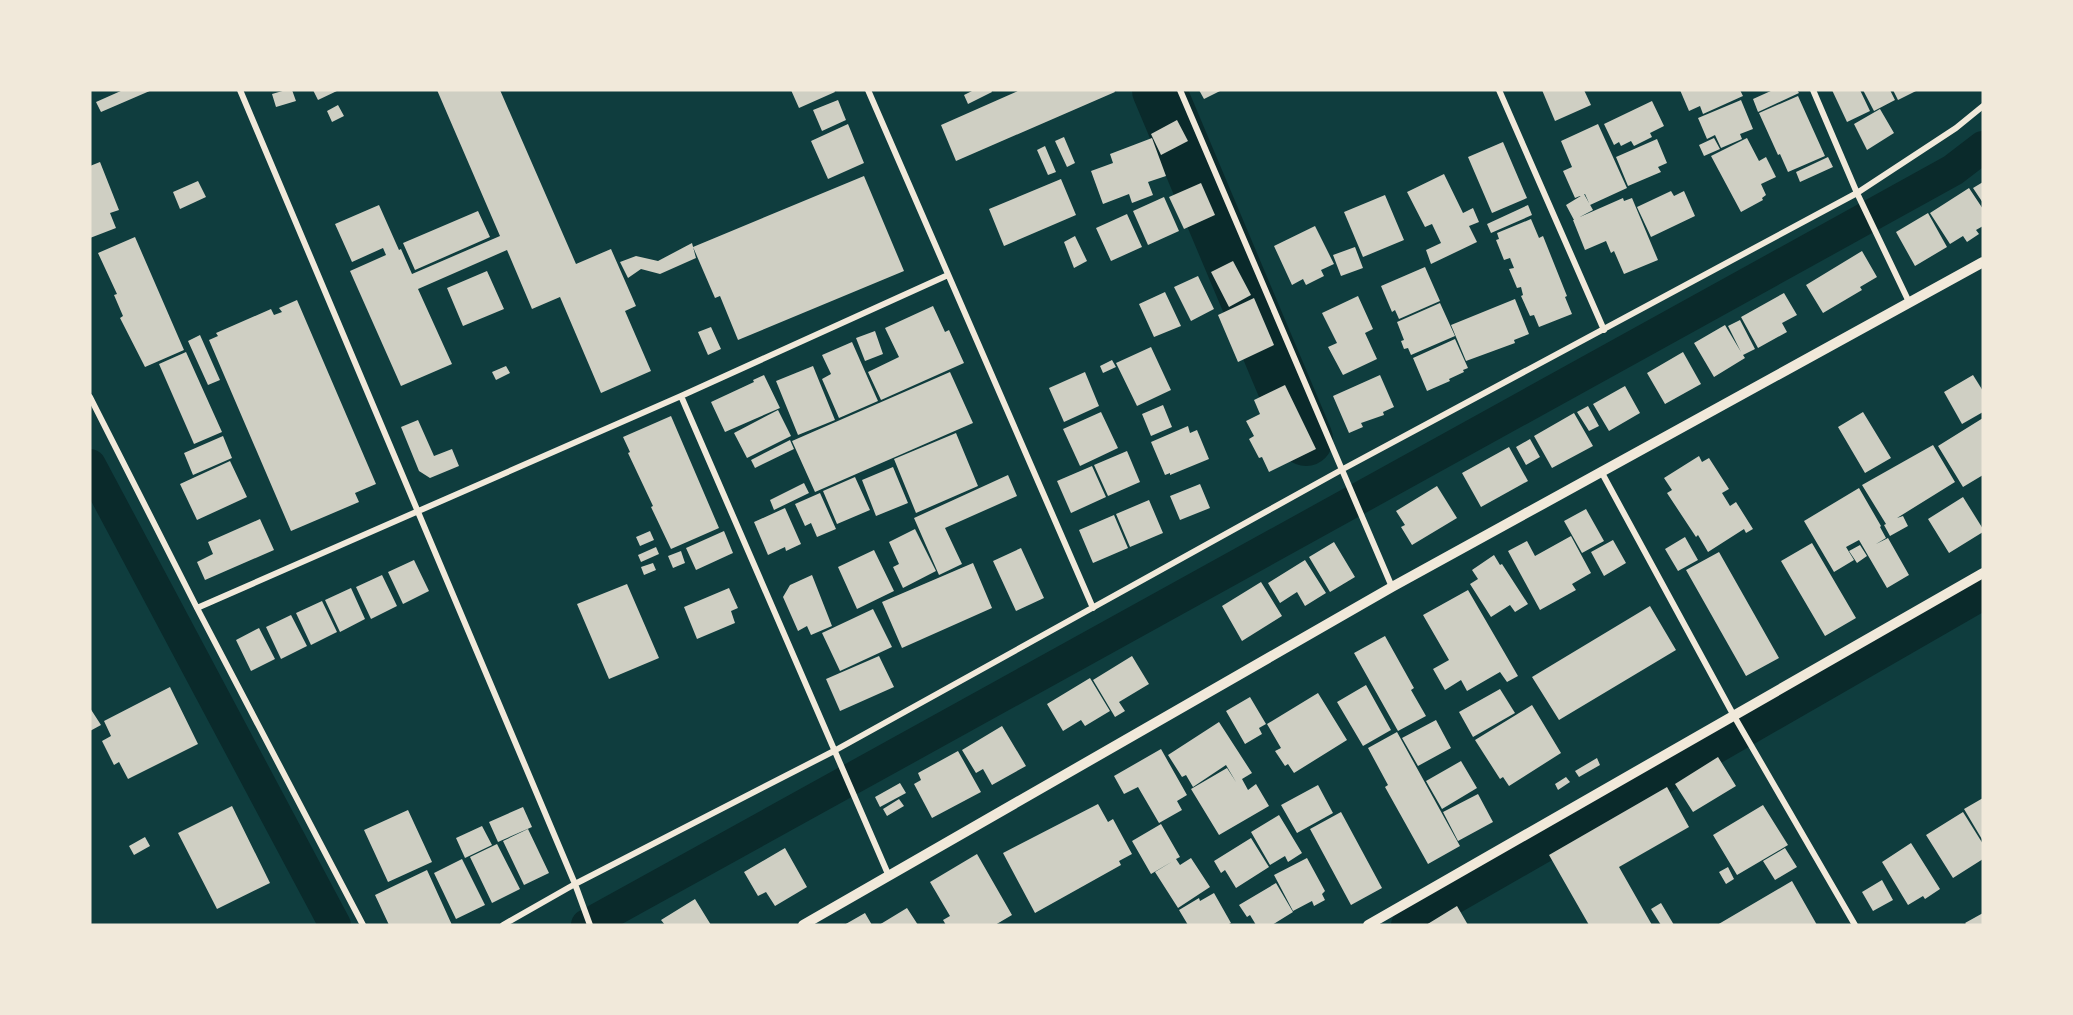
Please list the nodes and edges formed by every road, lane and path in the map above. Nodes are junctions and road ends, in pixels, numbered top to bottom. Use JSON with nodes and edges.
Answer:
{"nodes":[{"id":1,"x":240,"y":90,"type":"edge"},
{"id":2,"x":868,"y":90,"type":"edge"},
{"id":3,"x":1180,"y":90,"type":"edge"},
{"id":4,"x":1499,"y":90,"type":"edge"},
{"id":5,"x":1813,"y":90,"type":"edge"},
{"id":6,"x":1983,"y":106,"type":"edge"},
{"id":7,"x":1857,"y":193,"type":"junction"},
{"id":8,"x":1983,"y":262,"type":"edge"},
{"id":9,"x":948,"y":275,"type":"junction"},
{"id":10,"x":1909,"y":302,"type":"junction"},
{"id":11,"x":1604,"y":330,"type":"junction"},
{"id":12,"x":681,"y":396,"type":"junction"},
{"id":13,"x":90,"y":397,"type":"edge"},
{"id":14,"x":1343,"y":469,"type":"junction"},
{"id":15,"x":1602,"y":473,"type":"junction"},
{"id":16,"x":417,"y":511,"type":"junction"},
{"id":17,"x":1983,"y":573,"type":"edge"},
{"id":18,"x":1392,"y":587,"type":"junction"},
{"id":19,"x":197,"y":608,"type":"junction"},
{"id":20,"x":1093,"y":608,"type":"junction"},
{"id":21,"x":1734,"y":716,"type":"junction"},
{"id":22,"x":834,"y":751,"type":"junction"},
{"id":23,"x":888,"y":874,"type":"junction"},
{"id":24,"x":575,"y":884,"type":"junction"},
{"id":25,"x":805,"y":924,"type":"edge"},
{"id":26,"x":363,"y":925,"type":"edge"},
{"id":27,"x":503,"y":925,"type":"edge"},
{"id":28,"x":590,"y":925,"type":"edge"},
{"id":29,"x":1368,"y":925,"type":"edge"},
{"id":30,"x":1855,"y":925,"type":"edge"}],
"edges":[{"from":1,"to":16,"type":"street"},
{"from":2,"to":9,"type":"street"},
{"from":3,"to":14,"type":"street"},
{"from":4,"to":11,"type":"street"},
{"from":5,"to":7,"type":"street"},
{"from":6,"to":7,"type":"street"},
{"from":7,"to":10,"type":"street"},
{"from":7,"to":11,"type":"street"},
{"from":8,"to":10,"type":"street"},
{"from":9,"to":12,"type":"street"},
{"from":9,"to":20,"type":"street"},
{"from":10,"to":15,"type":"street"},
{"from":11,"to":14,"type":"street"},
{"from":12,"to":16,"type":"street"},
{"from":12,"to":22,"type":"street"},
{"from":13,"to":19,"type":"street"},
{"from":14,"to":18,"type":"street"},
{"from":14,"to":20,"type":"street"},
{"from":15,"to":18,"type":"street"},
{"from":15,"to":21,"type":"street"},
{"from":16,"to":19,"type":"street"},
{"from":16,"to":24,"type":"street"},
{"from":17,"to":21,"type":"street"},
{"from":18,"to":23,"type":"street"},
{"from":19,"to":26,"type":"street"},
{"from":20,"to":22,"type":"street"},
{"from":21,"to":29,"type":"street"},
{"from":21,"to":30,"type":"street"},
{"from":22,"to":23,"type":"street"},
{"from":22,"to":24,"type":"street"},
{"from":23,"to":25,"type":"street"},
{"from":24,"to":27,"type":"street"},
{"from":24,"to":28,"type":"street"}]}
